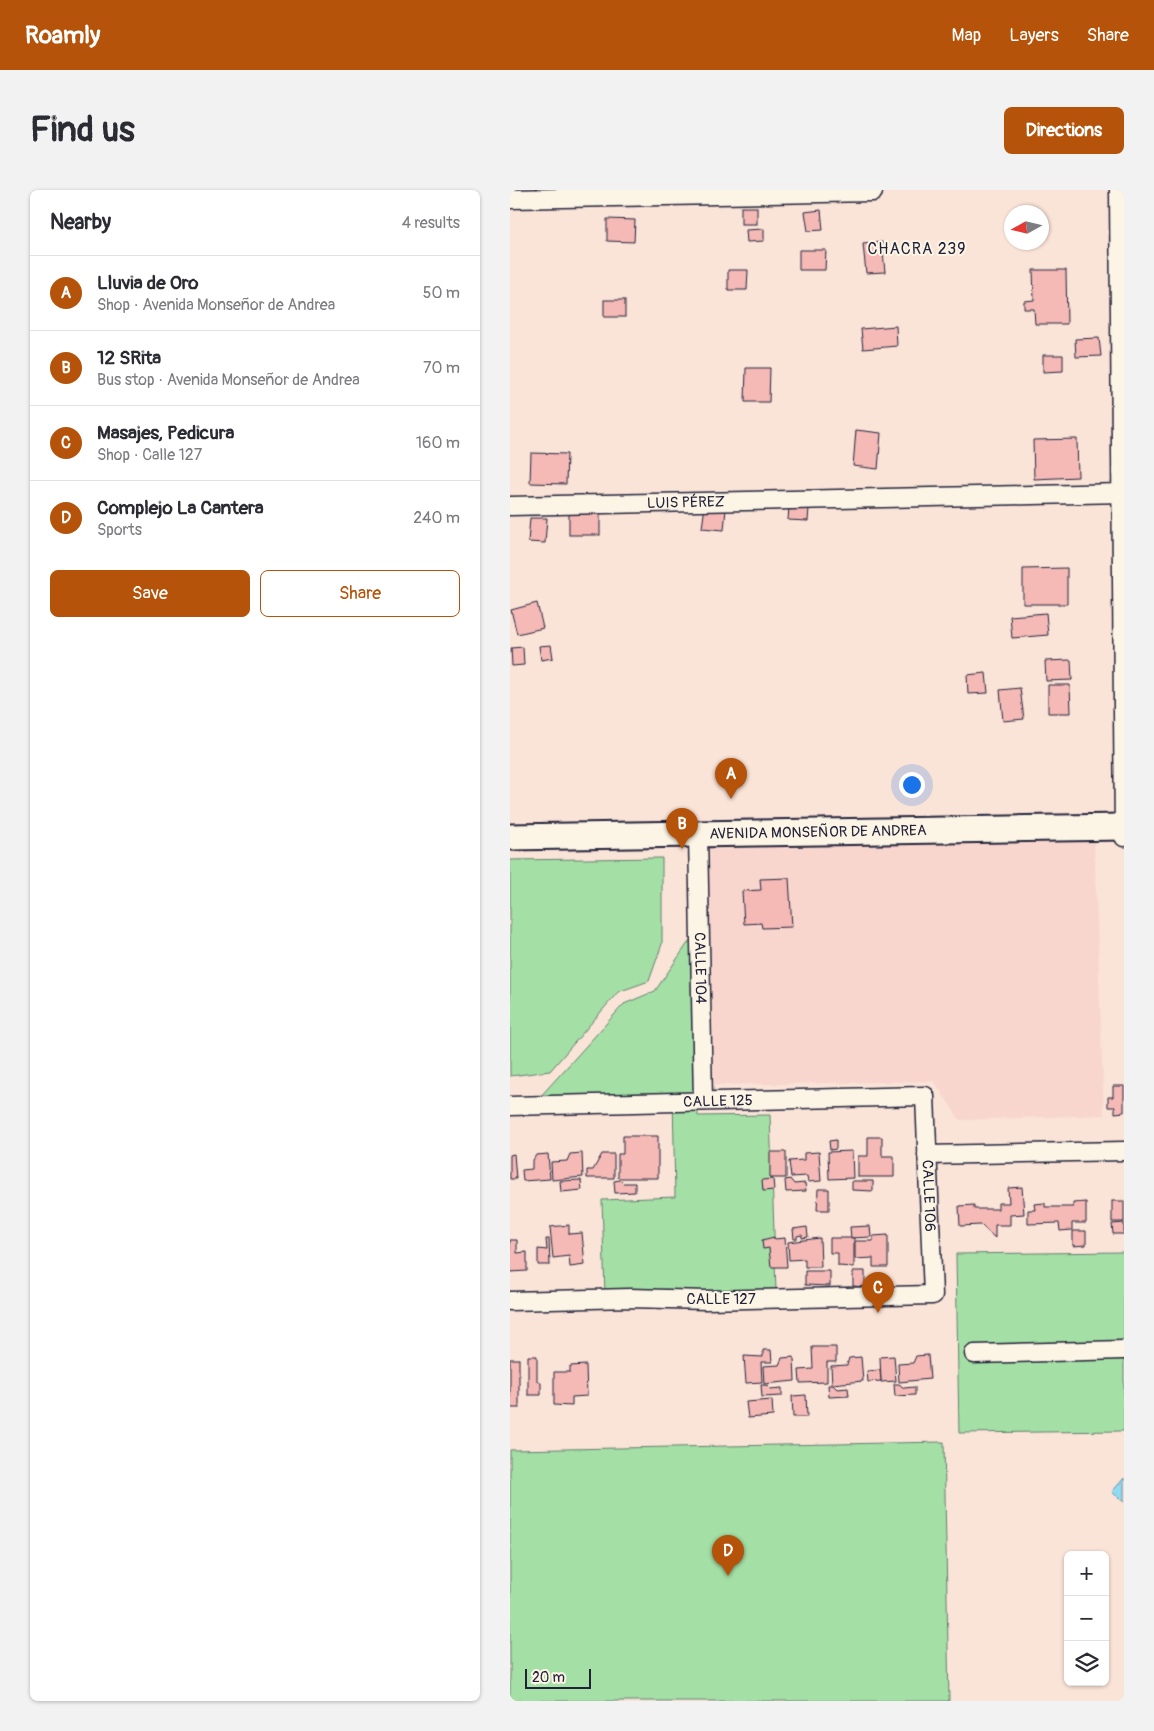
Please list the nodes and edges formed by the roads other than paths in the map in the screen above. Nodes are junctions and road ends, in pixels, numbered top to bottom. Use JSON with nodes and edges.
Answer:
{"nodes":[{"id":1,"x":1119,"y":190,"type":"edge"},
{"id":2,"x":872,"y":192,"type":"dead end"},
{"id":3,"x":510,"y":199,"type":"edge"},
{"id":4,"x":1122,"y":493,"type":"edge"},
{"id":5,"x":510,"y":506,"type":"edge"},
{"id":6,"x":1124,"y":827,"type":"edge"},
{"id":7,"x":698,"y":834,"type":"junction"},
{"id":8,"x":510,"y":837,"type":"edge"},
{"id":9,"x":1124,"y":838,"type":"edge"},
{"id":10,"x":926,"y":1096,"type":"joint"},
{"id":11,"x":703,"y":1101,"type":"junction"},
{"id":12,"x":510,"y":1106,"type":"edge"},
{"id":13,"x":1124,"y":1151,"type":"edge"},
{"id":14,"x":927,"y":1155,"type":"junction"},
{"id":15,"x":933,"y":1295,"type":"joint"},
{"id":16,"x":510,"y":1301,"type":"edge"},
{"id":17,"x":1124,"y":1350,"type":"edge"},
{"id":18,"x":974,"y":1354,"type":"dead end"}],
"edges":[{"from":1,"to":4,"type":"street"},
{"from":2,"to":3,"type":"street"},
{"from":4,"to":5,"type":"street","name":"LUIS PÉREZ"},
{"from":4,"to":6,"type":"street"},
{"from":6,"to":7,"type":"main road","name":"AVENIDA MONSEÑOR DE ANDREA"},
{"from":6,"to":9,"type":"street"},
{"from":7,"to":8,"type":"main road","name":"AVENIDA MONSEÑOR DE ANDREA"},
{"from":7,"to":11,"type":"street","name":"CALLE 104"},
{"from":10,"to":11,"type":"street","name":"CALLE 125"},
{"from":10,"to":14,"type":"street","name":"CALLE 106"},
{"from":11,"to":12,"type":"street","name":"CALLE 125"},
{"from":13,"to":14,"type":"street"},
{"from":14,"to":15,"type":"street","name":"CALLE 106"},
{"from":15,"to":16,"type":"street","name":"CALLE 127"},
{"from":17,"to":18,"type":"street"}]}
